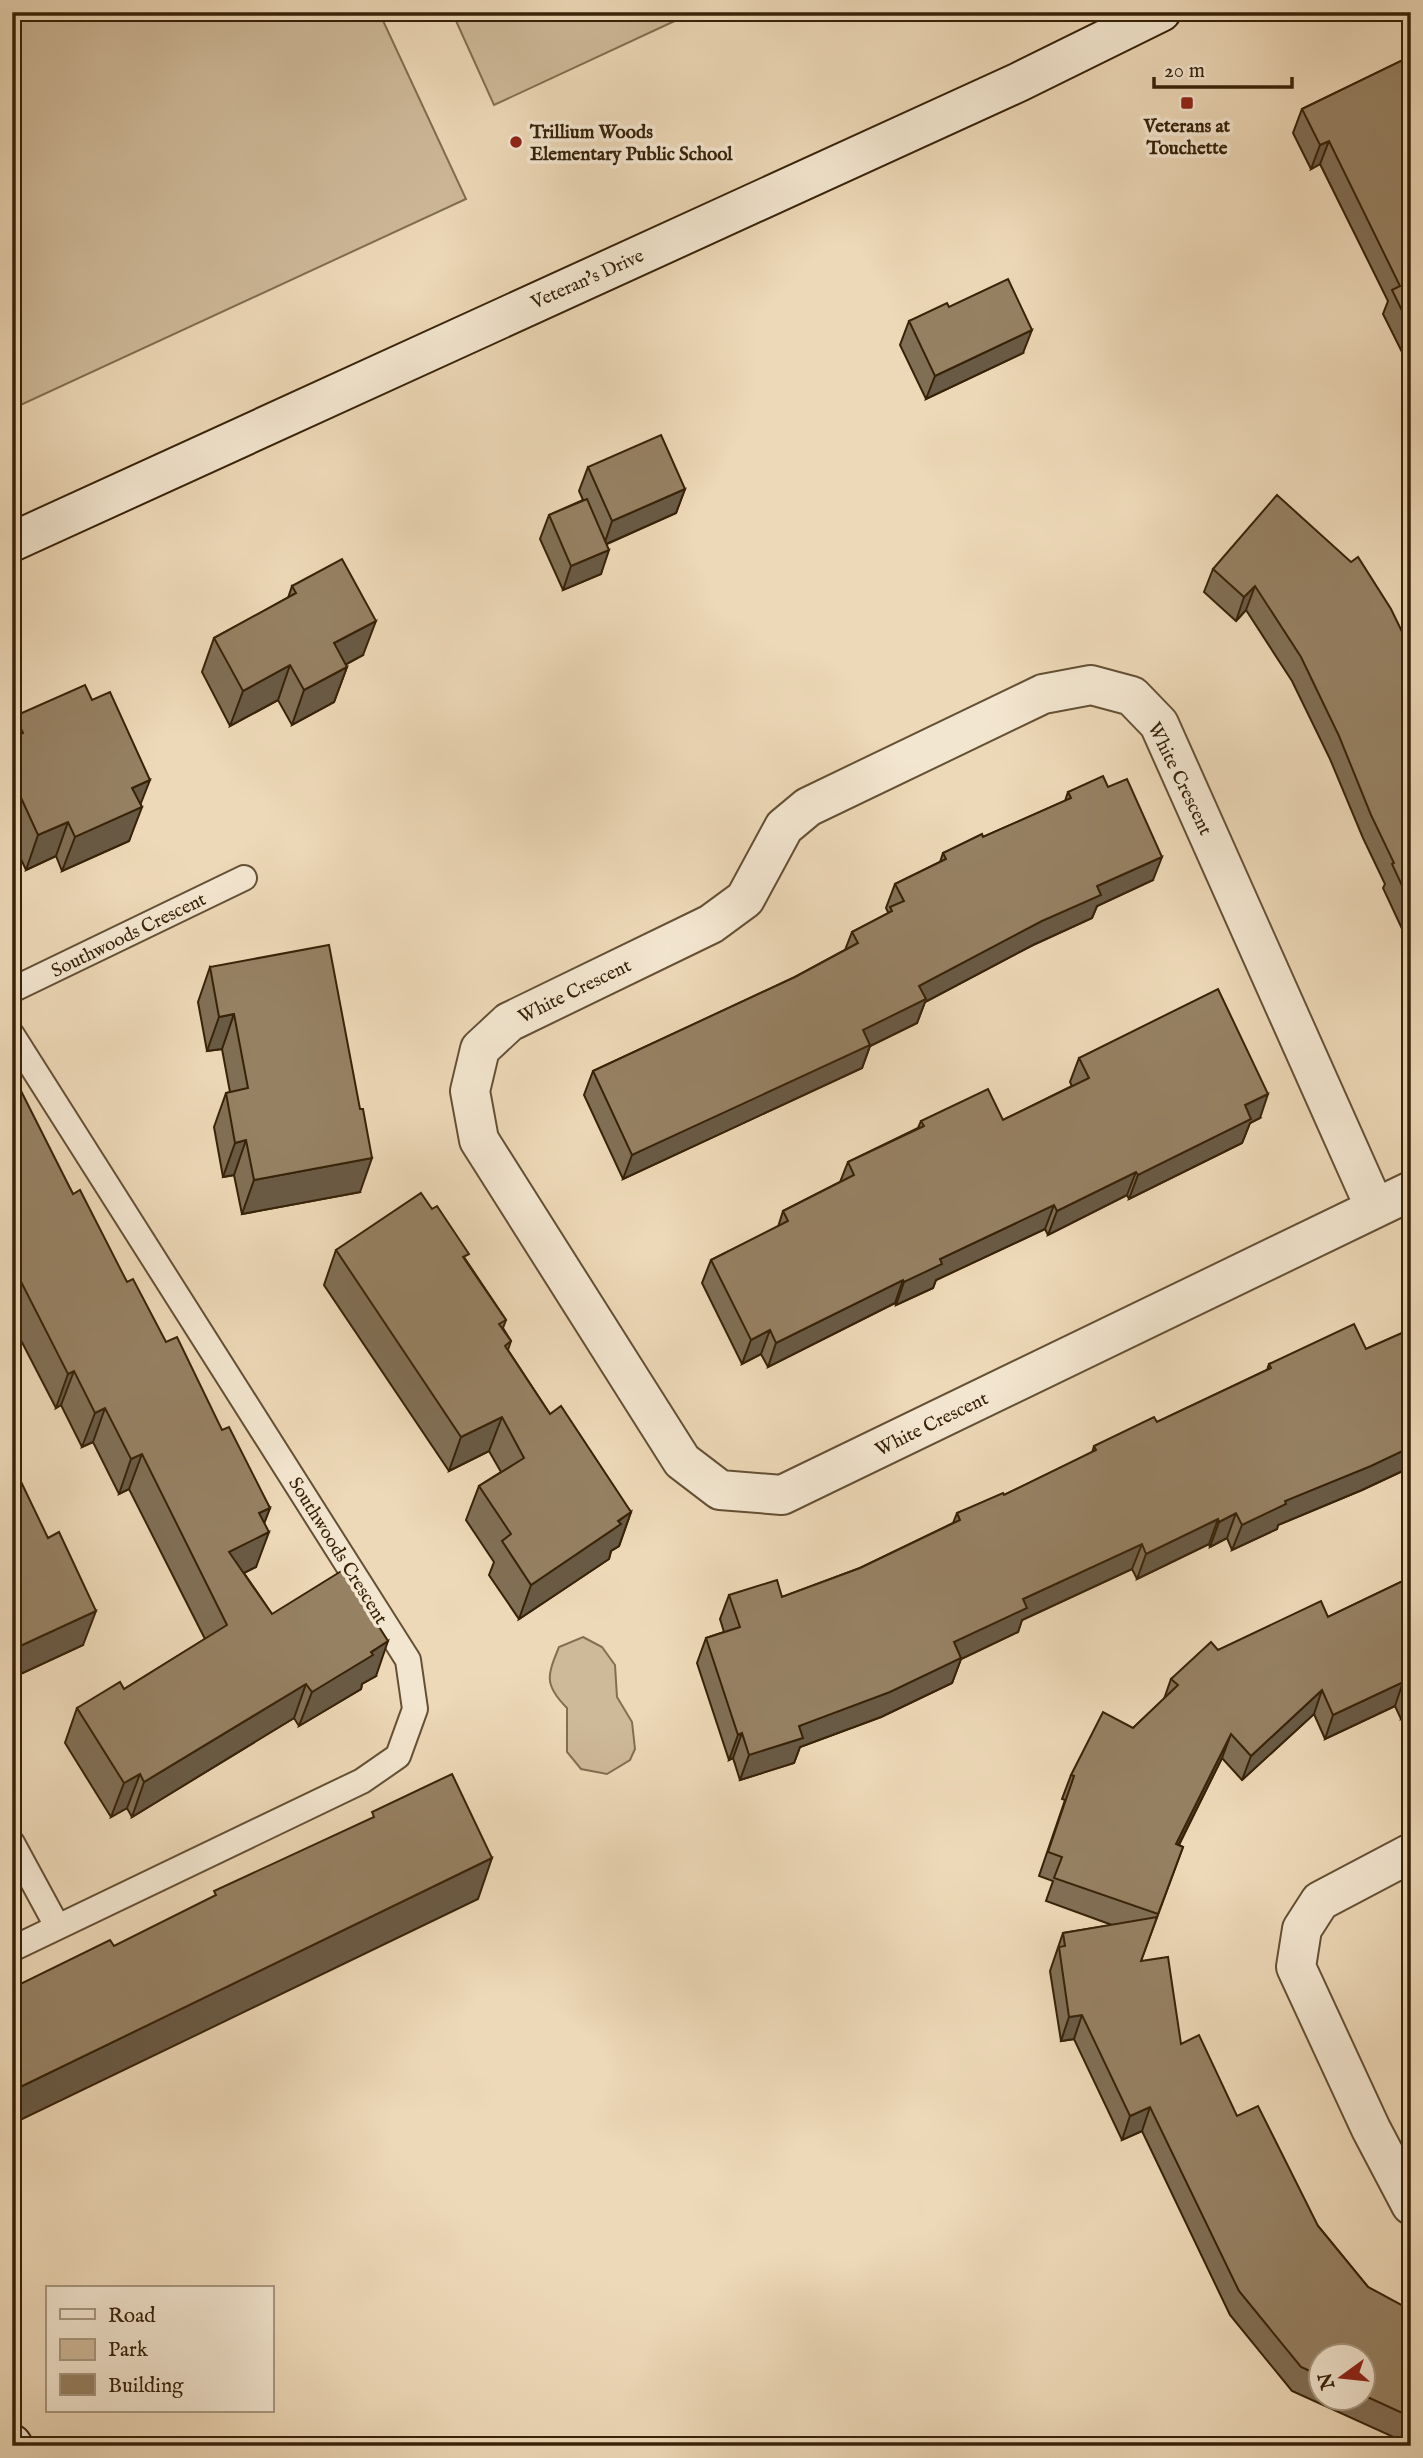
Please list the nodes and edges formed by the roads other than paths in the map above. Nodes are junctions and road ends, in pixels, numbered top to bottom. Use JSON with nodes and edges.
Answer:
{"nodes":[{"id":1,"x":1161,"y":12,"type":"edge"},
{"id":2,"x":12,"y":542,"type":"edge"},
{"id":3,"x":244,"y":878,"type":"dead end"},
{"id":4,"x":12,"y":989,"type":"edge"},
{"id":5,"x":12,"y":1035,"type":"edge"},
{"id":6,"x":1411,"y":1191,"type":"edge"},
{"id":7,"x":1376,"y":1208,"type":"junction"},
{"id":8,"x":12,"y":1843,"type":"edge"},
{"id":9,"x":1411,"y":1853,"type":"edge"},
{"id":10,"x":57,"y":1926,"type":"junction"},
{"id":11,"x":12,"y":1949,"type":"edge"},
{"id":12,"x":1411,"y":2205,"type":"edge"}],
"edges":[{"from":1,"to":2,"type":"street","name":"Veteran's Drive"},
{"from":3,"to":4,"type":"lane","name":"Southwoods Crescent"},
{"from":5,"to":10,"type":"lane","name":"Southwoods Crescent"},
{"from":6,"to":7,"type":"street","name":"White Crescent"},
{"from":7,"to":7,"type":"street","name":"White Crescent"},
{"from":8,"to":10,"type":"lane"},
{"from":9,"to":12,"type":"street"},
{"from":10,"to":11,"type":"lane","name":"Southwoods Crescent"}]}
